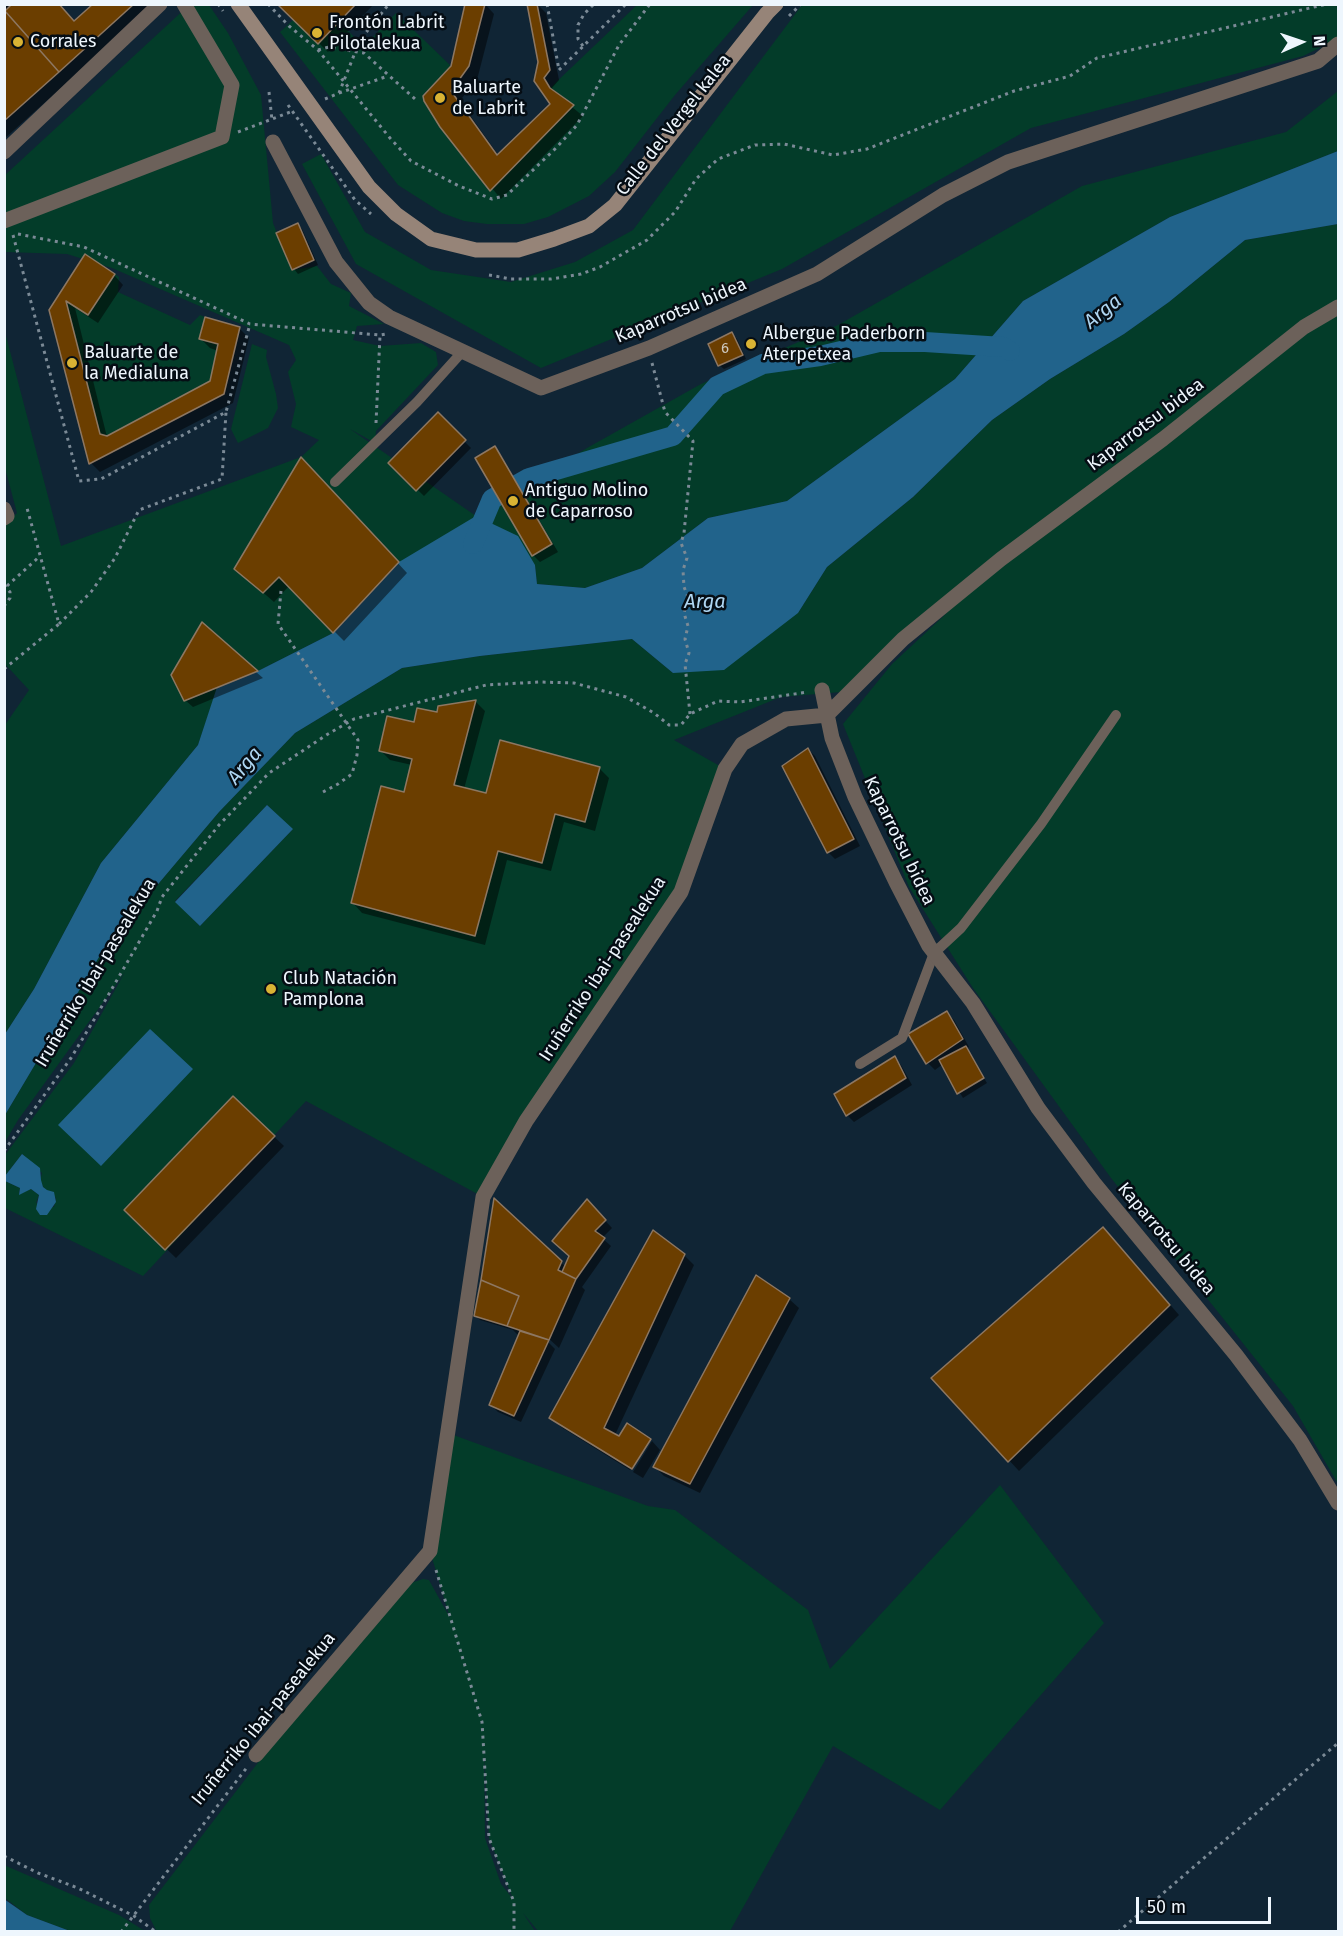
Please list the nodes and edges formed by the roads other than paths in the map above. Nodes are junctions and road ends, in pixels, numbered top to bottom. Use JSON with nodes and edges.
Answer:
{"nodes":[{"id":1,"x":160,"y":4,"type":"edge"},
{"id":2,"x":184,"y":4,"type":"edge"},
{"id":3,"x":238,"y":4,"type":"edge"},
{"id":4,"x":776,"y":4,"type":"edge"},
{"id":5,"x":1338,"y":44,"type":"edge"},
{"id":6,"x":273,"y":142,"type":"road end"},
{"id":7,"x":4,"y":152,"type":"edge"},
{"id":8,"x":9,"y":227,"type":"edge"},
{"id":9,"x":1338,"y":308,"type":"edge"},
{"id":10,"x":463,"y":351,"type":"junction"},
{"id":11,"x":335,"y":482,"type":"dead end"},
{"id":12,"x":4,"y":509,"type":"edge"},
{"id":13,"x":4,"y":518,"type":"edge"},
{"id":14,"x":822,"y":690,"type":"road end"},
{"id":15,"x":827,"y":715,"type":"junction"},
{"id":16,"x":1116,"y":716,"type":"dead end"},
{"id":17,"x":934,"y":953,"type":"junction"},
{"id":18,"x":860,"y":1064,"type":"dead end"},
{"id":19,"x":1338,"y":1503,"type":"edge"},
{"id":20,"x":256,"y":1755,"type":"road end"}],
"edges":[{"from":1,"to":7,"type":"street"},
{"from":2,"to":8,"type":"street"},
{"from":3,"to":4,"type":"main road","name":"Calle del Vergel kalea"},
{"from":5,"to":10,"type":"street","name":"Kaparrotsu bidea"},
{"from":6,"to":10,"type":"street","name":"Kaparrotsu bidea"},
{"from":9,"to":15,"type":"street","name":"Kaparrotsu bidea"},
{"from":10,"to":11,"type":"lane"},
{"from":12,"to":13,"type":"street"},
{"from":14,"to":15,"type":"street"},
{"from":15,"to":17,"type":"street","name":"Kaparrotsu bidea"},
{"from":15,"to":20,"type":"street","name":"Iruñerriko ibai-pasealekua"},
{"from":16,"to":17,"type":"lane"},
{"from":17,"to":18,"type":"lane"},
{"from":17,"to":19,"type":"street","name":"Kaparrotsu bidea"}]}
